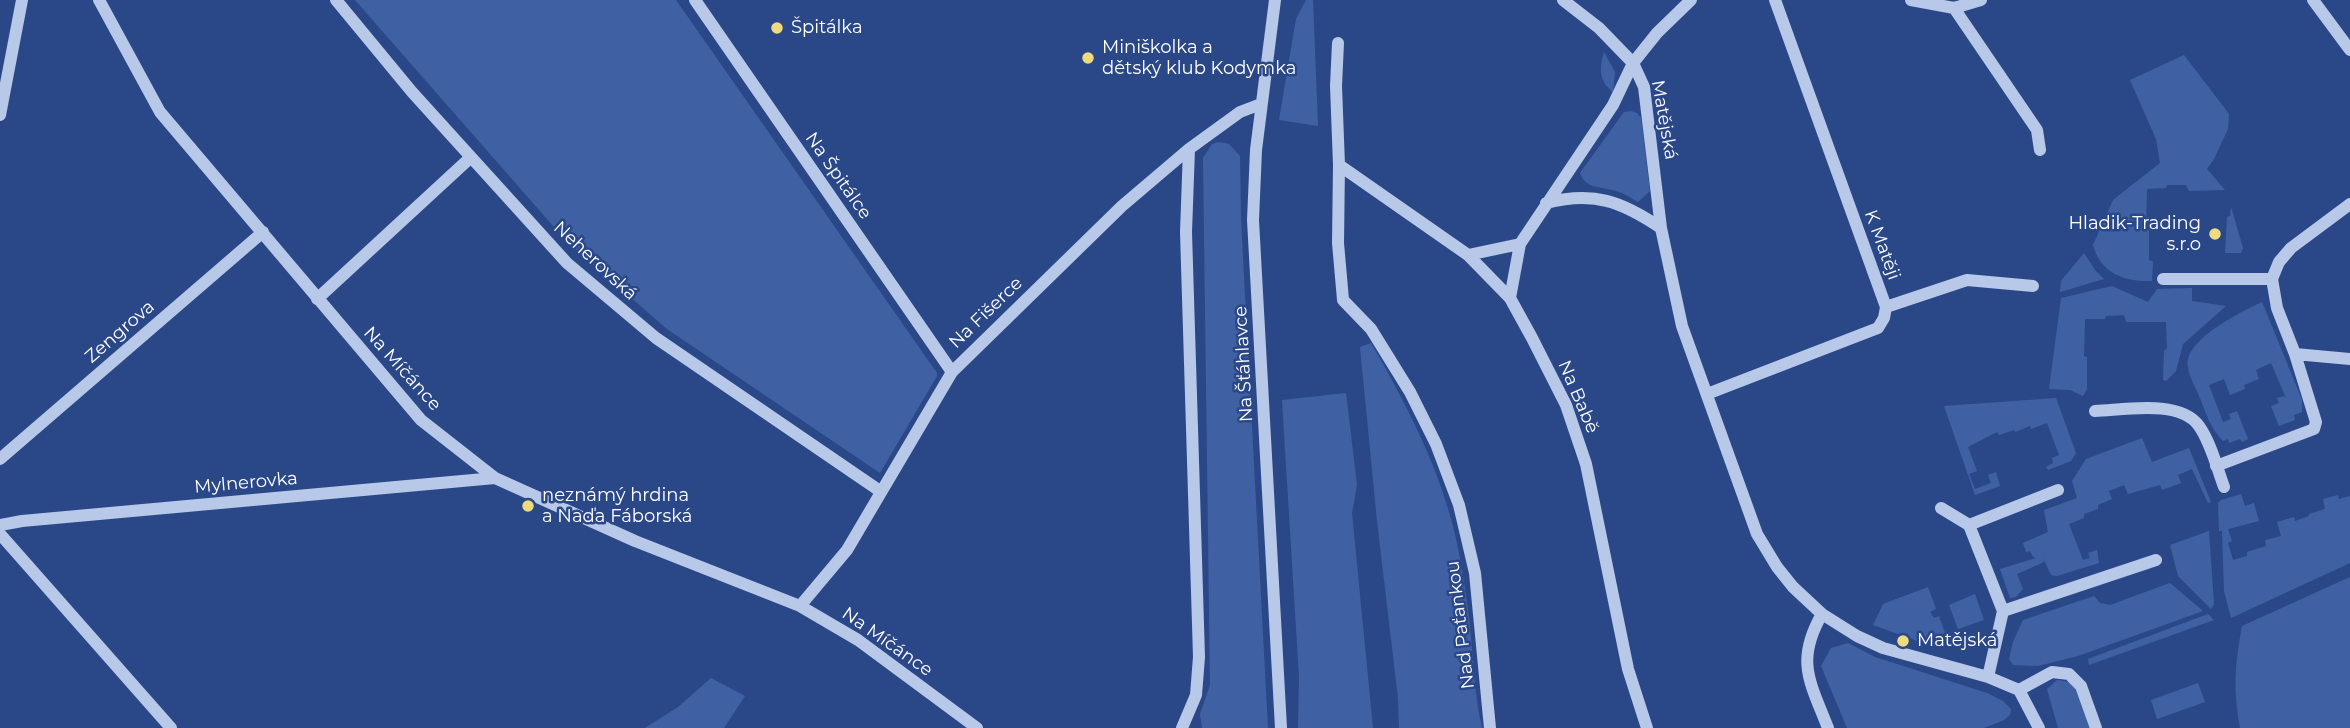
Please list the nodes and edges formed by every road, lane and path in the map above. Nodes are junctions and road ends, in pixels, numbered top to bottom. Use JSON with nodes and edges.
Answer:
{"nodes":[{"id":1,"x":22,"y":0,"type":"edge"},
{"id":2,"x":99,"y":0,"type":"edge"},
{"id":3,"x":336,"y":0,"type":"edge"},
{"id":4,"x":695,"y":0,"type":"edge"},
{"id":5,"x":1563,"y":0,"type":"edge"},
{"id":6,"x":1691,"y":0,"type":"edge"},
{"id":7,"x":1775,"y":0,"type":"edge"},
{"id":8,"x":1911,"y":0,"type":"edge"},
{"id":9,"x":1982,"y":0,"type":"edge"},
{"id":10,"x":2313,"y":0,"type":"edge"},
{"id":11,"x":1276,"y":1,"type":"edge"},
{"id":12,"x":1954,"y":8,"type":"junction"},
{"id":13,"x":1338,"y":43,"type":"dead end"},
{"id":14,"x":2350,"y":50,"type":"edge"},
{"id":15,"x":1633,"y":63,"type":"junction"},
{"id":16,"x":1261,"y":104,"type":"junction"},
{"id":17,"x":0,"y":116,"type":"edge"},
{"id":18,"x":1189,"y":149,"type":"junction"},
{"id":19,"x":2040,"y":150,"type":"dead end"},
{"id":20,"x":470,"y":158,"type":"junction"},
{"id":21,"x":1339,"y":165,"type":"junction"},
{"id":22,"x":1546,"y":203,"type":"junction"},
{"id":23,"x":2350,"y":204,"type":"edge"},
{"id":24,"x":1661,"y":228,"type":"junction"},
{"id":25,"x":263,"y":232,"type":"junction"},
{"id":26,"x":1520,"y":244,"type":"junction"},
{"id":27,"x":1468,"y":255,"type":"junction"},
{"id":28,"x":2163,"y":279,"type":"dead end"},
{"id":29,"x":2272,"y":279,"type":"junction"},
{"id":30,"x":2032,"y":286,"type":"dead end"},
{"id":31,"x":1510,"y":298,"type":"junction"},
{"id":32,"x":317,"y":299,"type":"junction"},
{"id":33,"x":1886,"y":307,"type":"junction"},
{"id":34,"x":2295,"y":355,"type":"junction"},
{"id":35,"x":2350,"y":359,"type":"edge"},
{"id":36,"x":951,"y":372,"type":"junction"},
{"id":37,"x":1707,"y":394,"type":"junction"},
{"id":38,"x":2095,"y":411,"type":"dead end"},
{"id":39,"x":0,"y":459,"type":"edge"},
{"id":40,"x":2216,"y":466,"type":"junction"},
{"id":41,"x":495,"y":478,"type":"junction"},
{"id":42,"x":2224,"y":487,"type":"dead end"},
{"id":43,"x":2058,"y":490,"type":"dead end"},
{"id":44,"x":880,"y":491,"type":"junction"},
{"id":45,"x":1941,"y":508,"type":"dead end"},
{"id":46,"x":0,"y":525,"type":"edge"},
{"id":47,"x":1969,"y":525,"type":"junction"},
{"id":48,"x":0,"y":534,"type":"edge"},
{"id":49,"x":2156,"y":560,"type":"dead end"},
{"id":50,"x":800,"y":606,"type":"junction"},
{"id":51,"x":2003,"y":611,"type":"junction"},
{"id":52,"x":1822,"y":614,"type":"junction"},
{"id":53,"x":1988,"y":677,"type":"junction"},
{"id":54,"x":2019,"y":690,"type":"junction"},
{"id":55,"x":1824,"y":727,"type":"edge"},
{"id":56,"x":171,"y":728,"type":"edge"},
{"id":57,"x":977,"y":728,"type":"edge"},
{"id":58,"x":1182,"y":728,"type":"edge"},
{"id":59,"x":1281,"y":728,"type":"edge"},
{"id":60,"x":1490,"y":728,"type":"edge"},
{"id":61,"x":1647,"y":728,"type":"edge"},
{"id":62,"x":2039,"y":728,"type":"edge"},
{"id":63,"x":2096,"y":728,"type":"edge"}],
"edges":[{"from":1,"to":17,"type":"street"},
{"from":2,"to":25,"type":"street","name":"Na Míčánce"},
{"from":3,"to":20,"type":"street","name":"Neherovská"},
{"from":4,"to":36,"type":"street","name":"Na Špitálce"},
{"from":5,"to":15,"type":"street","name":"Matějská"},
{"from":6,"to":15,"type":"street"},
{"from":7,"to":33,"type":"street","name":"K Matěji"},
{"from":8,"to":12,"type":"street"},
{"from":9,"to":12,"type":"street"},
{"from":10,"to":14,"type":"street"},
{"from":11,"to":16,"type":"street","name":"Na Šťáhlavce"},
{"from":12,"to":19,"type":"street"},
{"from":13,"to":21,"type":"street"},
{"from":15,"to":22,"type":"street"},
{"from":15,"to":24,"type":"street","name":"Matějská"},
{"from":16,"to":18,"type":"street","name":"Na Fišerce"},
{"from":16,"to":59,"type":"street","name":"Na Šťáhlavce"},
{"from":18,"to":36,"type":"street","name":"Na Fišerce"},
{"from":18,"to":58,"type":"street"},
{"from":20,"to":32,"type":"street"},
{"from":20,"to":44,"type":"street","name":"Neherovská"},
{"from":21,"to":27,"type":"street","name":"Na Babě"},
{"from":21,"to":60,"type":"street","name":"Nad Paťankou"},
{"from":22,"to":24,"type":"street"},
{"from":22,"to":26,"type":"street"},
{"from":23,"to":29,"type":"street"},
{"from":24,"to":37,"type":"street","name":"Matějská"},
{"from":25,"to":32,"type":"street","name":"Na Míčánce"},
{"from":25,"to":39,"type":"street","name":"Zengrova"},
{"from":26,"to":27,"type":"street"},
{"from":26,"to":31,"type":"street"},
{"from":27,"to":31,"type":"street","name":"Na Babě"},
{"from":28,"to":29,"type":"street"},
{"from":29,"to":34,"type":"street"},
{"from":30,"to":33,"type":"street"},
{"from":31,"to":61,"type":"street","name":"Na Babě"},
{"from":32,"to":41,"type":"street","name":"Na Míčánce"},
{"from":33,"to":37,"type":"street","name":"K Matěji"},
{"from":34,"to":35,"type":"street"},
{"from":34,"to":40,"type":"street"},
{"from":36,"to":44,"type":"street","name":"Na Fišerce"},
{"from":37,"to":52,"type":"street","name":"Matějská"},
{"from":38,"to":40,"type":"street"},
{"from":40,"to":42,"type":"street"},
{"from":41,"to":46,"type":"street","name":"Mylnerovka"},
{"from":41,"to":50,"type":"street","name":"Na Míčánce"},
{"from":43,"to":47,"type":"street"},
{"from":44,"to":50,"type":"street","name":"Na Fišerce"},
{"from":45,"to":47,"type":"street"},
{"from":47,"to":51,"type":"street"},
{"from":48,"to":56,"type":"street"},
{"from":49,"to":51,"type":"street"},
{"from":50,"to":57,"type":"street","name":"Na Míčánce"},
{"from":51,"to":53,"type":"street"},
{"from":52,"to":53,"type":"street","name":"Matějská"},
{"from":52,"to":55,"type":"street"},
{"from":53,"to":54,"type":"street","name":"Matějská"},
{"from":54,"to":62,"type":"street"},
{"from":54,"to":63,"type":"street"}]}
